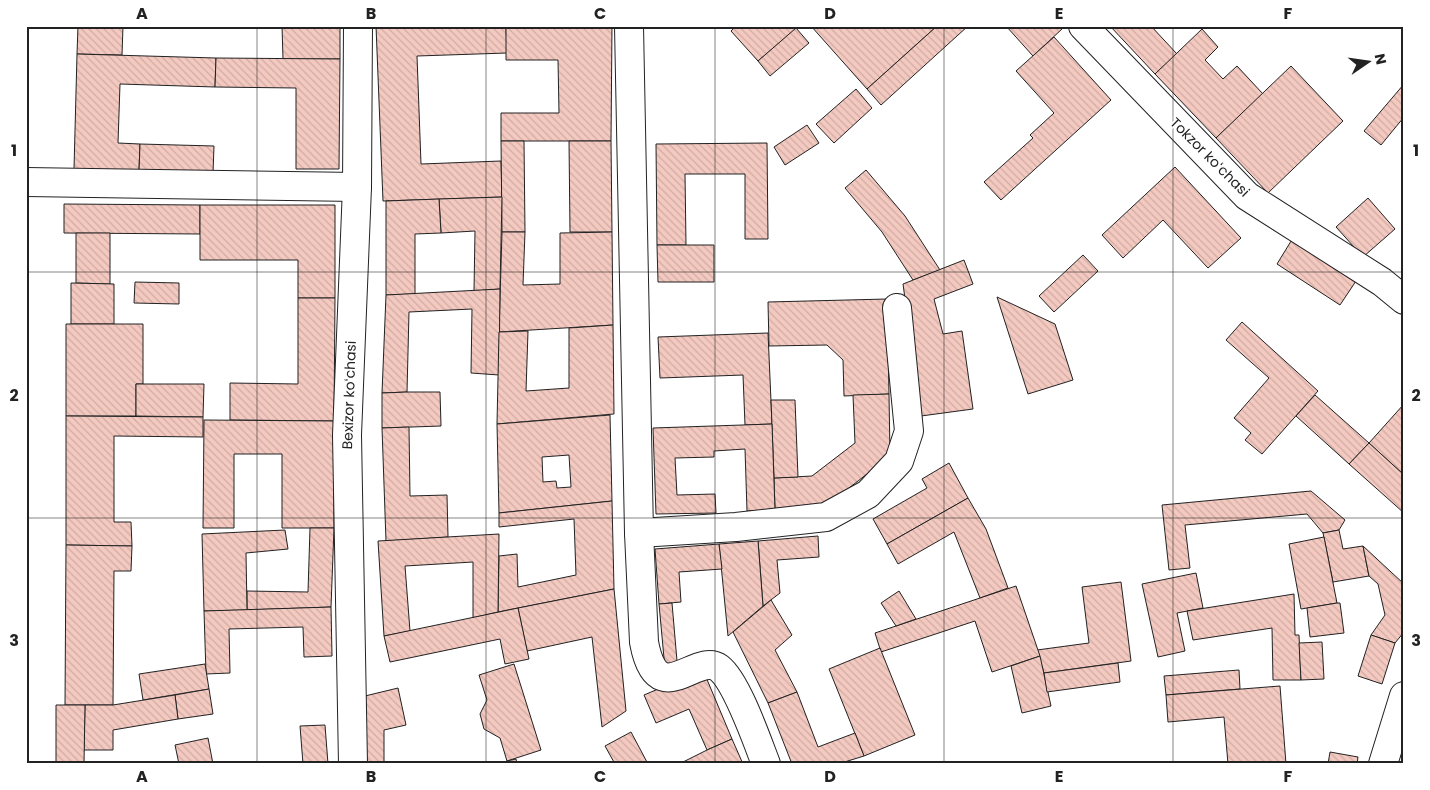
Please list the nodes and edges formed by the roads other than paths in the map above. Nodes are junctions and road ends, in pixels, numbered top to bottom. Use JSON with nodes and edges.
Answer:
{"nodes":[{"id":1,"x":358,"y":26,"type":"edge"},
{"id":2,"x":629,"y":26,"type":"edge"},
{"id":3,"x":1083,"y":26,"type":"edge"},
{"id":4,"x":26,"y":182,"type":"edge"},
{"id":5,"x":357,"y":187,"type":"junction"},
{"id":6,"x":1404,"y":300,"type":"edge"},
{"id":7,"x":897,"y":308,"type":"dead end"},
{"id":8,"x":639,"y":533,"type":"junction"},
{"id":9,"x":1404,"y":696,"type":"edge"},
{"id":10,"x":353,"y":764,"type":"edge"},
{"id":11,"x":766,"y":764,"type":"edge"},
{"id":12,"x":1383,"y":764,"type":"edge"}],
"edges":[{"from":1,"to":5,"type":"street","name":"Bexizor koʻchasi"},
{"from":2,"to":8,"type":"street"},
{"from":3,"to":6,"type":"street","name":"Tokzor koʻchasi"},
{"from":4,"to":5,"type":"street"},
{"from":5,"to":10,"type":"street","name":"Bexizor koʻchasi"},
{"from":7,"to":8,"type":"street"},
{"from":8,"to":11,"type":"street"},
{"from":9,"to":12,"type":"street"}]}
